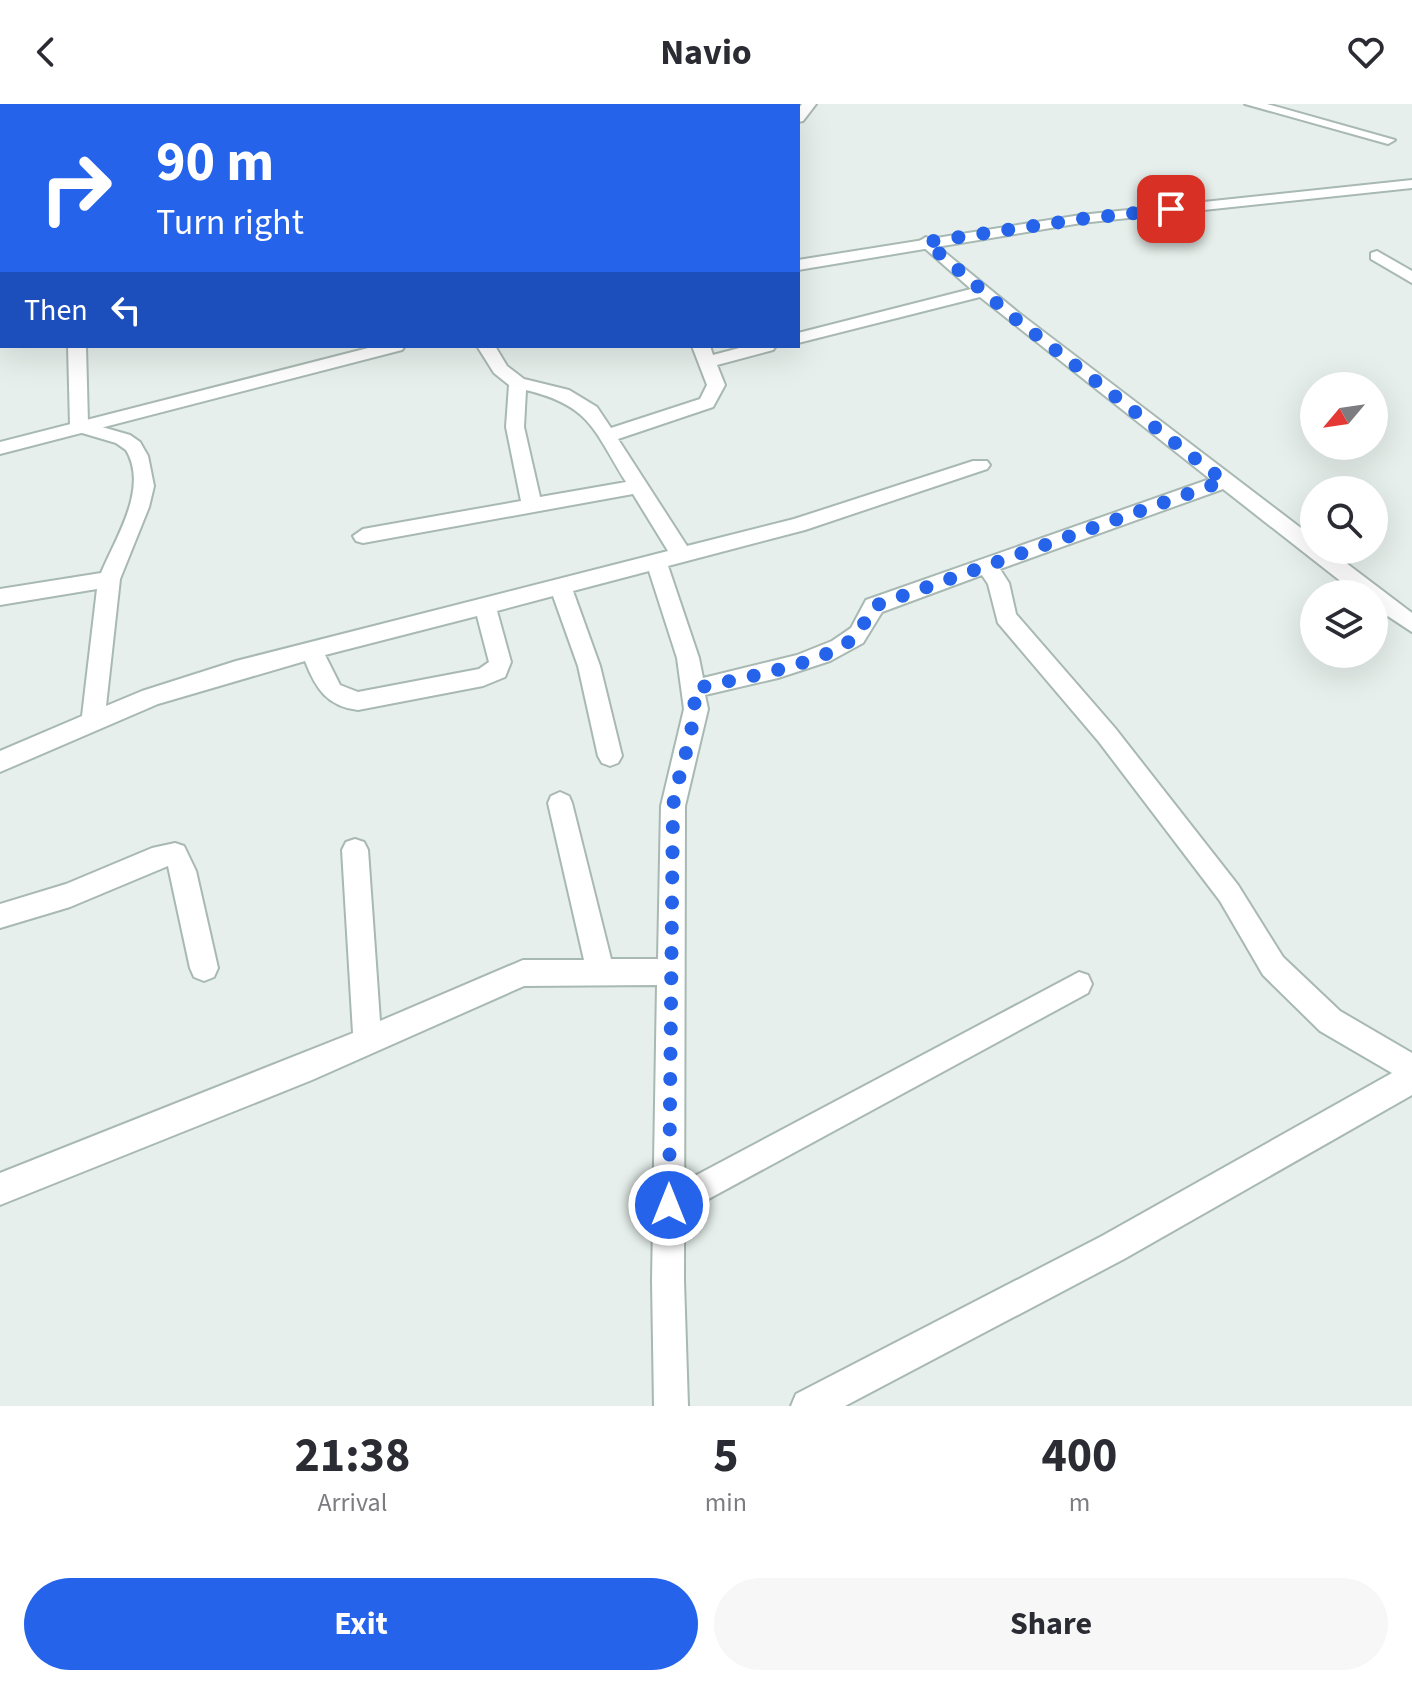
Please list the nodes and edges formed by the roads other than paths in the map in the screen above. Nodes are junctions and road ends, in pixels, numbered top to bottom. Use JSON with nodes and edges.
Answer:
{"nodes":[{"id":1,"x":1252,"y":104,"type":"edge"},
{"id":2,"x":1388,"y":140,"type":"dead end"},
{"id":3,"x":1412,"y":184,"type":"edge"},
{"id":4,"x":926,"y":242,"type":"junction"},
{"id":5,"x":1377,"y":256,"type":"dead end"},
{"id":6,"x":800,"y":265,"type":"edge"},
{"id":7,"x":1412,"y":278,"type":"edge"},
{"id":8,"x":983,"y":291,"type":"junction"},
{"id":9,"x":800,"y":337,"type":"edge"},
{"id":10,"x":77,"y":348,"type":"edge"},
{"id":11,"x":388,"y":348,"type":"edge"},
{"id":12,"x":487,"y":348,"type":"edge"},
{"id":13,"x":751,"y":348,"type":"edge"},
{"id":14,"x":704,"y":354,"type":"edge"},
{"id":15,"x":518,"y":383,"type":"junction"},
{"id":16,"x":79,"y":426,"type":"junction"},
{"id":17,"x":610,"y":435,"type":"junction"},
{"id":18,"x":0,"y":448,"type":"edge"},
{"id":19,"x":980,"y":465,"type":"dead end"},
{"id":20,"x":1224,"y":481,"type":"junction"},
{"id":21,"x":640,"y":486,"type":"junction"},
{"id":22,"x":532,"y":505,"type":"junction"},
{"id":23,"x":363,"y":536,"type":"dead end"},
{"id":24,"x":1300,"y":539,"type":"edge"},
{"id":25,"x":669,"y":559,"type":"junction"},
{"id":26,"x":1332,"y":564,"type":"edge"},
{"id":27,"x":986,"y":565,"type":"junction"},
{"id":28,"x":109,"y":579,"type":"junction"},
{"id":29,"x":1353,"y":580,"type":"edge"},
{"id":30,"x":561,"y":587,"type":"junction"},
{"id":31,"x":0,"y":597,"type":"edge"},
{"id":32,"x":485,"y":606,"type":"junction"},
{"id":33,"x":1388,"y":606,"type":"edge"},
{"id":34,"x":1412,"y":624,"type":"edge"},
{"id":35,"x":312,"y":650,"type":"junction"},
{"id":36,"x":694,"y":689,"type":"junction"},
{"id":37,"x":93,"y":720,"type":"junction"},
{"id":38,"x":610,"y":756,"type":"dead end"},
{"id":39,"x":0,"y":762,"type":"edge"},
{"id":40,"x":560,"y":803,"type":"dead end"},
{"id":41,"x":355,"y":850,"type":"dead end"},
{"id":42,"x":0,"y":916,"type":"edge"},
{"id":43,"x":204,"y":968,"type":"dead end"},
{"id":44,"x":600,"y":971,"type":"junction"},
{"id":45,"x":672,"y":972,"type":"junction"},
{"id":46,"x":1079,"y":984,"type":"dead end"},
{"id":47,"x":368,"y":1042,"type":"junction"},
{"id":48,"x":1412,"y":1069,"type":"edge"},
{"id":49,"x":1412,"y":1078,"type":"edge"},
{"id":50,"x":0,"y":1189,"type":"edge"},
{"id":51,"x":669,"y":1205,"type":"junction"},
{"id":52,"x":671,"y":1406,"type":"edge"},
{"id":53,"x":808,"y":1406,"type":"edge"}],
"edges":[{"from":1,"to":2,"type":"street"},
{"from":3,"to":4,"type":"street"},
{"from":4,"to":6,"type":"street"},
{"from":4,"to":8,"type":"street"},
{"from":5,"to":7,"type":"street"},
{"from":8,"to":9,"type":"street"},
{"from":8,"to":20,"type":"street"},
{"from":10,"to":16,"type":"street"},
{"from":11,"to":16,"type":"street"},
{"from":12,"to":15,"type":"street"},
{"from":13,"to":14,"type":"street"},
{"from":14,"to":17,"type":"street"},
{"from":15,"to":17,"type":"street"},
{"from":15,"to":22,"type":"street"},
{"from":16,"to":18,"type":"street"},
{"from":16,"to":28,"type":"street"},
{"from":17,"to":21,"type":"street"},
{"from":19,"to":25,"type":"street"},
{"from":20,"to":24,"type":"street"},
{"from":20,"to":27,"type":"street"},
{"from":21,"to":22,"type":"street"},
{"from":21,"to":25,"type":"street"},
{"from":22,"to":23,"type":"street"},
{"from":25,"to":30,"type":"street"},
{"from":25,"to":36,"type":"street"},
{"from":26,"to":29,"type":"street"},
{"from":27,"to":36,"type":"street"},
{"from":27,"to":48,"type":"street"},
{"from":28,"to":31,"type":"street"},
{"from":28,"to":37,"type":"street"},
{"from":30,"to":32,"type":"street"},
{"from":30,"to":38,"type":"street"},
{"from":32,"to":35,"type":"street"},
{"from":32,"to":35,"type":"street"},
{"from":33,"to":34,"type":"street"},
{"from":35,"to":37,"type":"street"},
{"from":36,"to":45,"type":"street"},
{"from":37,"to":39,"type":"street"},
{"from":40,"to":44,"type":"street"},
{"from":41,"to":47,"type":"street"},
{"from":42,"to":43,"type":"street"},
{"from":44,"to":45,"type":"street"},
{"from":44,"to":47,"type":"street"},
{"from":45,"to":51,"type":"street"},
{"from":46,"to":51,"type":"lane"},
{"from":47,"to":50,"type":"street"},
{"from":49,"to":53,"type":"street"},
{"from":51,"to":52,"type":"street"}]}
